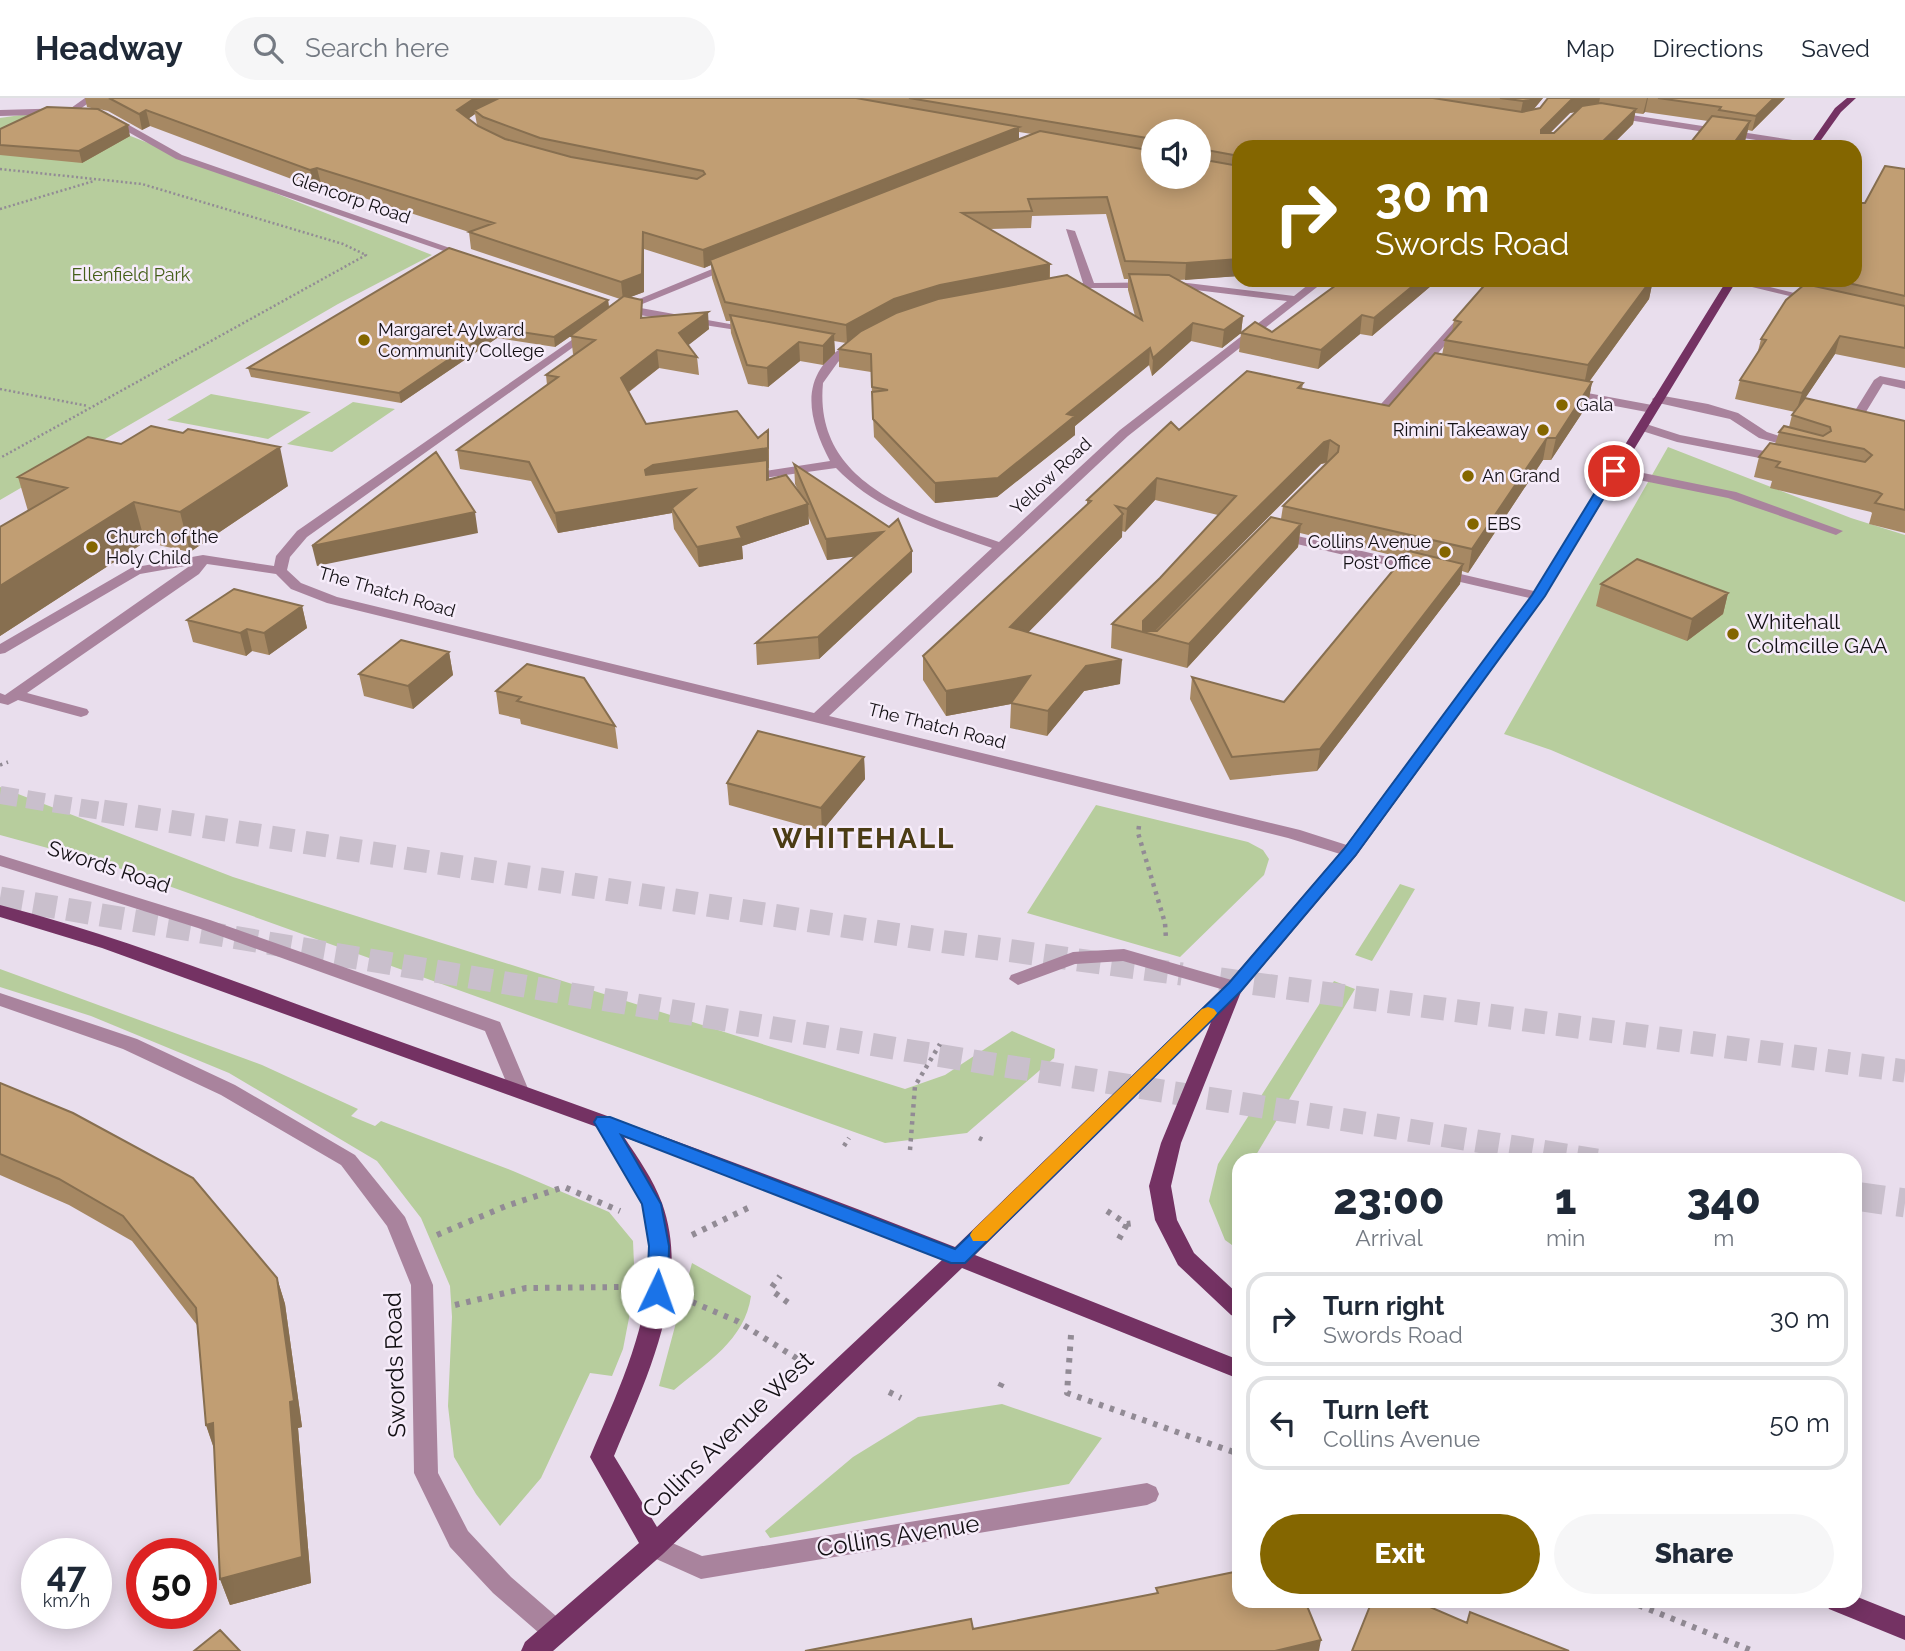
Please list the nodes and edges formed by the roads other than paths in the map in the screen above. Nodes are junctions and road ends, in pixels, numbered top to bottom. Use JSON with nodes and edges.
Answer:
{"nodes":[{"id":1,"x":101,"y":98,"type":"edge"},
{"id":2,"x":1852,"y":98,"type":"edge"},
{"id":3,"x":73,"y":111,"type":"junction"},
{"id":4,"x":0,"y":113,"type":"edge"},
{"id":5,"x":1598,"y":113,"type":"edge"},
{"id":6,"x":1768,"y":140,"type":"edge"},
{"id":7,"x":1817,"y":140,"type":"edge"},
{"id":8,"x":1070,"y":231,"type":"dead end"},
{"id":9,"x":746,"y":258,"type":"edge"},
{"id":10,"x":482,"y":260,"type":"edge"},
{"id":11,"x":1089,"y":284,"type":"junction"},
{"id":12,"x":1311,"y":287,"type":"edge"},
{"id":13,"x":1727,"y":287,"type":"edge"},
{"id":14,"x":1761,"y":287,"type":"edge"},
{"id":15,"x":1049,"y":288,"type":"edge"},
{"id":16,"x":1293,"y":299,"type":"junction"},
{"id":17,"x":1824,"y":302,"type":"edge"},
{"id":18,"x":1474,"y":305,"type":"edge"},
{"id":19,"x":611,"y":312,"type":"junction"},
{"id":20,"x":762,"y":333,"type":"edge"},
{"id":21,"x":868,"y":338,"type":"edge"},
{"id":22,"x":1422,"y":366,"type":"junction"},
{"id":23,"x":1435,"y":369,"type":"edge"},
{"id":24,"x":1905,"y":385,"type":"edge"},
{"id":25,"x":1557,"y":391,"type":"edge"},
{"id":26,"x":1655,"y":403,"type":"junction"},
{"id":27,"x":1377,"y":416,"type":"edge"},
{"id":28,"x":1854,"y":422,"type":"edge"},
{"id":29,"x":1643,"y":427,"type":"junction"},
{"id":30,"x":1818,"y":449,"type":"edge"},
{"id":31,"x":1802,"y":463,"type":"edge"},
{"id":32,"x":836,"y":464,"type":"junction"},
{"id":33,"x":1614,"y":471,"type":"junction"},
{"id":34,"x":733,"y":480,"type":"edge"},
{"id":35,"x":1273,"y":523,"type":"edge"},
{"id":36,"x":1836,"y":531,"type":"dead end"},
{"id":37,"x":1001,"y":547,"type":"junction"},
{"id":38,"x":203,"y":559,"type":"junction"},
{"id":39,"x":280,"y":571,"type":"junction"},
{"id":40,"x":1538,"y":596,"type":"junction"},
{"id":41,"x":0,"y":649,"type":"edge"},
{"id":42,"x":7,"y":697,"type":"edge"},
{"id":43,"x":81,"y":712,"type":"dead end"},
{"id":44,"x":820,"y":716,"type":"junction"},
{"id":45,"x":1350,"y":852,"type":"junction"},
{"id":46,"x":0,"y":860,"type":"edge"},
{"id":47,"x":0,"y":911,"type":"edge"},
{"id":48,"x":1018,"y":979,"type":"dead end"},
{"id":49,"x":1235,"y":987,"type":"junction"},
{"id":50,"x":0,"y":999,"type":"edge"},
{"id":51,"x":519,"y":1091,"type":"junction"},
{"id":52,"x":604,"y":1122,"type":"junction"},
{"id":53,"x":958,"y":1258,"type":"junction"},
{"id":54,"x":1232,"y":1302,"type":"edge"},
{"id":55,"x":1232,"y":1367,"type":"edge"},
{"id":56,"x":1147,"y":1494,"type":"dead end"},
{"id":57,"x":654,"y":1546,"type":"junction"},
{"id":58,"x":1855,"y":1608,"type":"edge"},
{"id":59,"x":1905,"y":1628,"type":"edge"},
{"id":60,"x":555,"y":1631,"type":"junction"},
{"id":61,"x":534,"y":1651,"type":"edge"}],
"edges":[{"from":1,"to":3,"type":"street"},
{"from":2,"to":7,"type":"main road"},
{"from":3,"to":4,"type":"street"},
{"from":3,"to":10,"type":"street","name":"Glencorp Road"},
{"from":5,"to":6,"type":"street"},
{"from":8,"to":11,"type":"street"},
{"from":9,"to":19,"type":"street"},
{"from":11,"to":15,"type":"street"},
{"from":11,"to":16,"type":"street"},
{"from":12,"to":16,"type":"street","name":"Yellow Road"},
{"from":13,"to":26,"type":"main road"},
{"from":14,"to":17,"type":"street"},
{"from":16,"to":37,"type":"street","name":"Yellow Road"},
{"from":18,"to":22,"type":"street"},
{"from":19,"to":20,"type":"street"},
{"from":19,"to":39,"type":"street"},
{"from":21,"to":32,"type":"street"},
{"from":22,"to":23,"type":"street"},
{"from":22,"to":27,"type":"street"},
{"from":24,"to":28,"type":"street"},
{"from":25,"to":26,"type":"street"},
{"from":26,"to":29,"type":"main road"},
{"from":26,"to":30,"type":"street"},
{"from":29,"to":31,"type":"street"},
{"from":29,"to":33,"type":"main road"},
{"from":32,"to":34,"type":"street"},
{"from":32,"to":37,"type":"street"},
{"from":33,"to":36,"type":"street"},
{"from":33,"to":40,"type":"main road"},
{"from":35,"to":40,"type":"street"},
{"from":37,"to":44,"type":"street","name":"Yellow Road"},
{"from":38,"to":39,"type":"street"},
{"from":38,"to":41,"type":"street"},
{"from":38,"to":42,"type":"street"},
{"from":39,"to":44,"type":"street","name":"The Thatch Road"},
{"from":40,"to":45,"type":"main road"},
{"from":42,"to":43,"type":"street"},
{"from":44,"to":45,"type":"street","name":"The Thatch Road"},
{"from":45,"to":49,"type":"main road"},
{"from":46,"to":51,"type":"street","name":"Swords Road"},
{"from":47,"to":51,"type":"main road"},
{"from":48,"to":49,"type":"street"},
{"from":49,"to":53,"type":"main road"},
{"from":49,"to":54,"type":"main road"},
{"from":50,"to":60,"type":"street","name":"Swords Road"},
{"from":51,"to":52,"type":"main road"},
{"from":52,"to":53,"type":"main road"},
{"from":52,"to":57,"type":"main road"},
{"from":53,"to":55,"type":"main road"},
{"from":53,"to":57,"type":"main road","name":"Collins Avenue West"},
{"from":56,"to":57,"type":"street","name":"Collins Avenue"},
{"from":57,"to":60,"type":"main road","name":"Collins Avenue West"},
{"from":58,"to":59,"type":"main road"},
{"from":60,"to":61,"type":"main road","name":"Collins Avenue West"}]}
